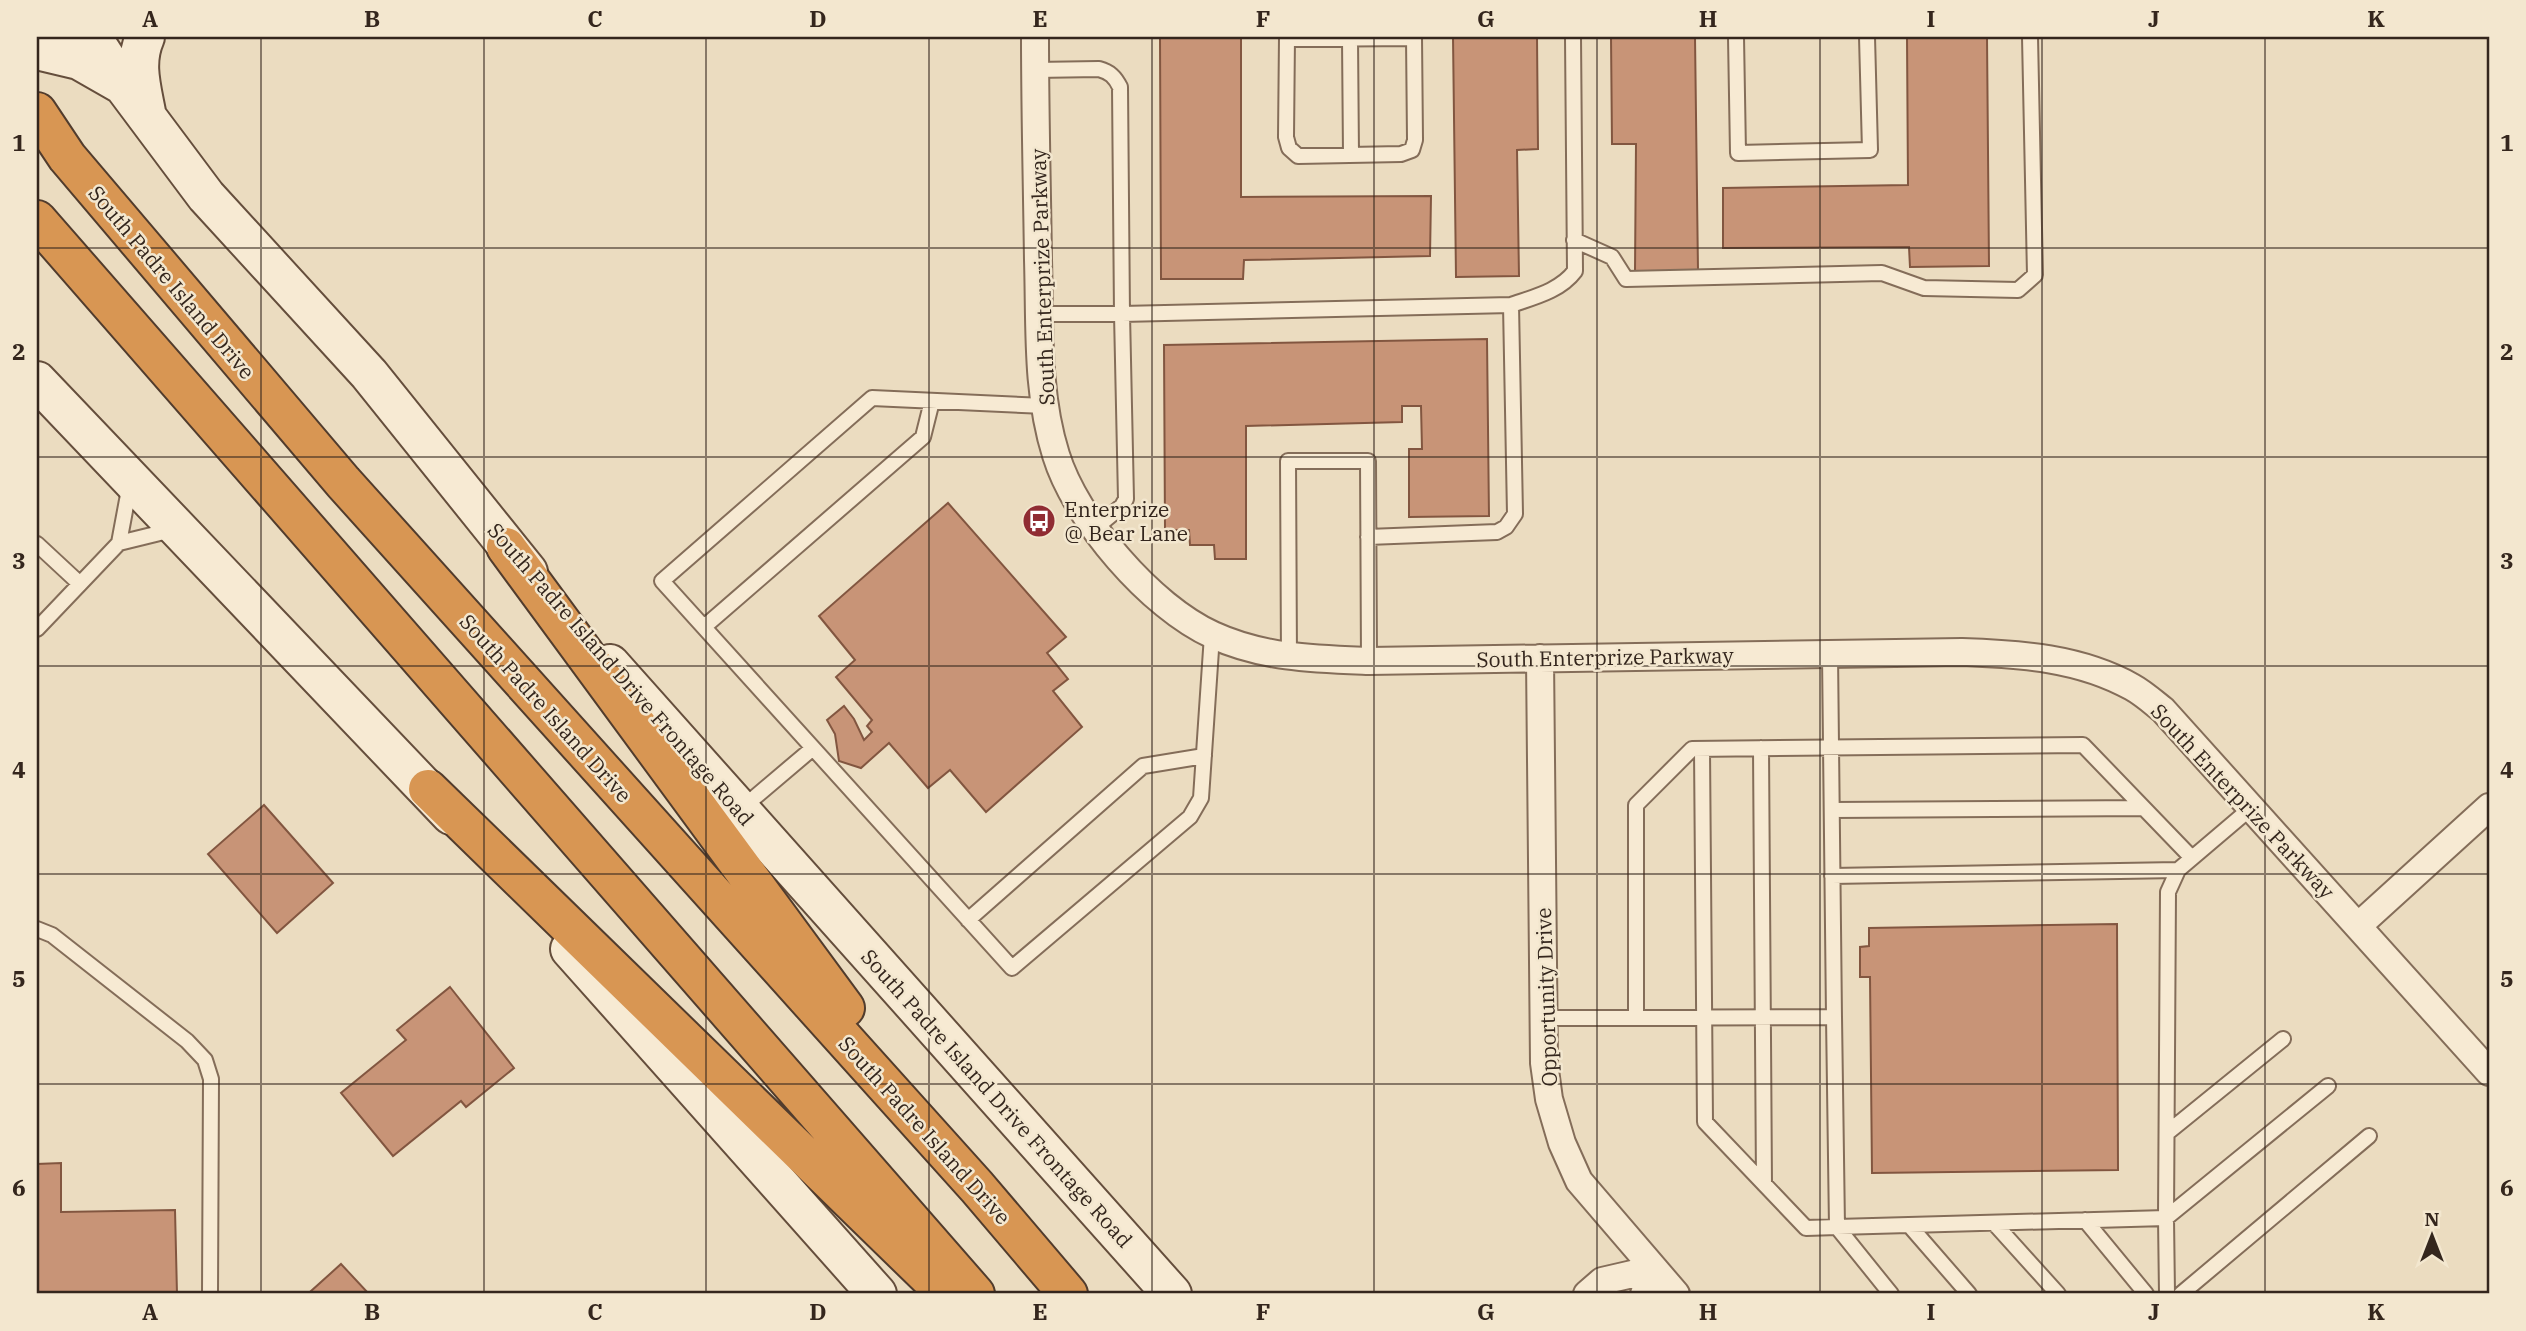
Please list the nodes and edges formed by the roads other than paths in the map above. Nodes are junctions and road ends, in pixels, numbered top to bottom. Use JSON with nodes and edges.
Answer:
{"nodes":[{"id":1,"x":92,"y":37,"type":"edge"},
{"id":2,"x":145,"y":37,"type":"edge"},
{"id":3,"x":1035,"y":37,"type":"edge"},
{"id":4,"x":1573,"y":37,"type":"edge"},
{"id":5,"x":1735,"y":37,"type":"edge"},
{"id":6,"x":1867,"y":37,"type":"edge"},
{"id":7,"x":2030,"y":37,"type":"edge"},
{"id":8,"x":1287,"y":38,"type":"edge"},
{"id":9,"x":1414,"y":38,"type":"edge"},
{"id":10,"x":1350,"y":39,"type":"junction"},
{"id":11,"x":37,"y":50,"type":"edge"},
{"id":12,"x":1035,"y":70,"type":"junction"},
{"id":13,"x":122,"y":85,"type":"junction"},
{"id":14,"x":37,"y":112,"type":"edge"},
{"id":15,"x":147,"y":117,"type":"junction"},
{"id":16,"x":1350,"y":155,"type":"junction"},
{"id":17,"x":37,"y":220,"type":"edge"},
{"id":18,"x":1574,"y":240,"type":"junction"},
{"id":19,"x":1511,"y":305,"type":"junction"},
{"id":20,"x":1039,"y":314,"type":"junction"},
{"id":21,"x":1122,"y":314,"type":"junction"},
{"id":22,"x":37,"y":381,"type":"edge"},
{"id":23,"x":932,"y":401,"type":"junction"},
{"id":24,"x":1045,"y":406,"type":"junction"},
{"id":25,"x":131,"y":480,"type":"junction"},
{"id":26,"x":178,"y":528,"type":"junction"},
{"id":27,"x":1094,"y":529,"type":"junction"},
{"id":28,"x":1368,"y":537,"type":"junction"},
{"id":29,"x":119,"y":543,"type":"junction"},
{"id":30,"x":37,"y":544,"type":"edge"},
{"id":31,"x":506,"y":547,"type":"junction"},
{"id":32,"x":79,"y":583,"type":"junction"},
{"id":33,"x":704,"y":627,"type":"junction"},
{"id":34,"x":37,"y":629,"type":"edge"},
{"id":35,"x":1212,"y":635,"type":"junction"},
{"id":36,"x":1830,"y":654,"type":"junction"},
{"id":37,"x":1289,"y":657,"type":"junction"},
{"id":38,"x":1540,"y":658,"type":"junction"},
{"id":39,"x":1369,"y":661,"type":"junction"},
{"id":40,"x":1831,"y":747,"type":"junction"},
{"id":41,"x":813,"y":748,"type":"junction"},
{"id":42,"x":1761,"y":748,"type":"junction"},
{"id":43,"x":1702,"y":749,"type":"junction"},
{"id":44,"x":1204,"y":756,"type":"junction"},
{"id":45,"x":428,"y":789,"type":"junction"},
{"id":46,"x":2489,"y":807,"type":"edge"},
{"id":47,"x":2143,"y":808,"type":"junction"},
{"id":48,"x":2251,"y":808,"type":"junction"},
{"id":49,"x":740,"y":810,"type":"junction"},
{"id":50,"x":1832,"y":810,"type":"junction"},
{"id":51,"x":2192,"y":858,"type":"junction"},
{"id":52,"x":2178,"y":870,"type":"junction"},
{"id":53,"x":1832,"y":876,"type":"junction"},
{"id":54,"x":968,"y":920,"type":"junction"},
{"id":55,"x":2358,"y":926,"type":"junction"},
{"id":56,"x":37,"y":929,"type":"edge"},
{"id":57,"x":1833,"y":1017,"type":"junction"},
{"id":58,"x":1543,"y":1018,"type":"junction"},
{"id":59,"x":1636,"y":1018,"type":"junction"},
{"id":60,"x":1703,"y":1018,"type":"junction"},
{"id":61,"x":1762,"y":1018,"type":"junction"},
{"id":62,"x":2283,"y":1039,"type":"dead end"},
{"id":63,"x":2489,"y":1072,"type":"edge"},
{"id":64,"x":2328,"y":1086,"type":"dead end"},
{"id":65,"x":2167,"y":1133,"type":"junction"},
{"id":66,"x":2369,"y":1136,"type":"dead end"},
{"id":67,"x":1764,"y":1184,"type":"junction"},
{"id":68,"x":977,"y":1187,"type":"junction"},
{"id":69,"x":2166,"y":1218,"type":"junction"},
{"id":70,"x":2085,"y":1220,"type":"junction"},
{"id":71,"x":1994,"y":1223,"type":"junction"},
{"id":72,"x":1909,"y":1225,"type":"junction"},
{"id":73,"x":1837,"y":1227,"type":"junction"},
{"id":74,"x":1654,"y":1269,"type":"junction"},
{"id":75,"x":211,"y":1294,"type":"edge"},
{"id":76,"x":877,"y":1294,"type":"edge"},
{"id":77,"x":947,"y":1294,"type":"edge"},
{"id":78,"x":975,"y":1294,"type":"edge"},
{"id":79,"x":1068,"y":1294,"type":"edge"},
{"id":80,"x":1172,"y":1294,"type":"edge"},
{"id":81,"x":1587,"y":1294,"type":"edge"},
{"id":82,"x":1644,"y":1294,"type":"edge"},
{"id":83,"x":1676,"y":1294,"type":"edge"},
{"id":84,"x":1891,"y":1294,"type":"edge"},
{"id":85,"x":1969,"y":1294,"type":"edge"},
{"id":86,"x":2058,"y":1294,"type":"edge"},
{"id":87,"x":2146,"y":1294,"type":"edge"},
{"id":88,"x":2167,"y":1294,"type":"edge"},
{"id":89,"x":2181,"y":1294,"type":"edge"}],
"edges":[{"from":1,"to":13,"type":"main road","name":"South Padre Island Drive Frontage Road"},
{"from":2,"to":15,"type":"main road"},
{"from":3,"to":12,"type":"street","name":"South Enterprize Parkway"},
{"from":4,"to":18,"type":"lane"},
{"from":5,"to":6,"type":"lane"},
{"from":7,"to":18,"type":"lane"},
{"from":8,"to":10,"type":"lane"},
{"from":8,"to":16,"type":"lane"},
{"from":9,"to":10,"type":"lane"},
{"from":9,"to":16,"type":"lane"},
{"from":10,"to":16,"type":"lane"},
{"from":11,"to":13,"type":"main road"},
{"from":12,"to":20,"type":"street","name":"South Enterprize Parkway"},
{"from":12,"to":21,"type":"lane"},
{"from":13,"to":15,"type":"main road","name":"South Padre Island Drive Frontage Road"},
{"from":14,"to":68,"type":"highway","name":"South Padre Island Drive"},
{"from":15,"to":31,"type":"main road","name":"South Padre Island Drive Frontage Road"},
{"from":17,"to":78,"type":"highway"},
{"from":18,"to":19,"type":"lane"},
{"from":19,"to":21,"type":"lane"},
{"from":19,"to":28,"type":"lane"},
{"from":20,"to":21,"type":"lane"},
{"from":20,"to":24,"type":"street","name":"South Enterprize Parkway"},
{"from":21,"to":27,"type":"lane"},
{"from":22,"to":25,"type":"main road"},
{"from":23,"to":24,"type":"lane"},
{"from":23,"to":33,"type":"lane"},
{"from":23,"to":33,"type":"lane"},
{"from":24,"to":27,"type":"street","name":"South Enterprize Parkway"},
{"from":25,"to":26,"type":"main road"},
{"from":25,"to":29,"type":"lane"},
{"from":26,"to":29,"type":"lane"},
{"from":26,"to":45,"type":"main road"},
{"from":27,"to":35,"type":"street","name":"South Enterprize Parkway"},
{"from":28,"to":37,"type":"lane"},
{"from":28,"to":39,"type":"lane"},
{"from":29,"to":32,"type":"lane"},
{"from":30,"to":32,"type":"lane"},
{"from":31,"to":49,"type":"main road","name":"South Padre Island Drive Frontage Road"},
{"from":31,"to":68,"type":"highway"},
{"from":32,"to":34,"type":"lane"},
{"from":33,"to":41,"type":"lane"},
{"from":35,"to":37,"type":"street","name":"South Enterprize Parkway"},
{"from":35,"to":44,"type":"lane"},
{"from":36,"to":38,"type":"street","name":"South Enterprize Parkway"},
{"from":36,"to":40,"type":"lane"},
{"from":36,"to":48,"type":"street","name":"South Enterprize Parkway"},
{"from":37,"to":39,"type":"street","name":"South Enterprize Parkway"},
{"from":38,"to":39,"type":"street","name":"South Enterprize Parkway"},
{"from":38,"to":58,"type":"street","name":"Opportunity Drive"},
{"from":40,"to":42,"type":"lane"},
{"from":40,"to":47,"type":"lane"},
{"from":40,"to":50,"type":"lane"},
{"from":41,"to":49,"type":"lane"},
{"from":41,"to":54,"type":"lane"},
{"from":42,"to":43,"type":"lane"},
{"from":42,"to":61,"type":"lane"},
{"from":43,"to":59,"type":"lane"},
{"from":43,"to":60,"type":"lane"},
{"from":44,"to":54,"type":"lane"},
{"from":44,"to":54,"type":"lane"},
{"from":45,"to":76,"type":"main road"},
{"from":45,"to":77,"type":"highway"},
{"from":46,"to":55,"type":"street"},
{"from":47,"to":50,"type":"lane"},
{"from":47,"to":51,"type":"lane"},
{"from":48,"to":51,"type":"lane"},
{"from":48,"to":55,"type":"street","name":"South Enterprize Parkway"},
{"from":49,"to":80,"type":"main road","name":"South Padre Island Drive Frontage Road"},
{"from":50,"to":53,"type":"lane"},
{"from":51,"to":52,"type":"lane"},
{"from":52,"to":53,"type":"lane"},
{"from":52,"to":65,"type":"lane"},
{"from":53,"to":57,"type":"lane"},
{"from":55,"to":63,"type":"street","name":"South Enterprize Parkway"},
{"from":56,"to":75,"type":"lane"},
{"from":57,"to":61,"type":"lane"},
{"from":57,"to":73,"type":"lane"},
{"from":58,"to":59,"type":"lane"},
{"from":58,"to":74,"type":"street","name":"Opportunity Drive"},
{"from":59,"to":60,"type":"lane"},
{"from":60,"to":61,"type":"lane"},
{"from":60,"to":67,"type":"lane"},
{"from":61,"to":67,"type":"lane"},
{"from":62,"to":65,"type":"lane"},
{"from":64,"to":69,"type":"lane"},
{"from":65,"to":69,"type":"lane"},
{"from":66,"to":89,"type":"lane"},
{"from":67,"to":73,"type":"lane"},
{"from":68,"to":79,"type":"highway","name":"South Padre Island Drive"},
{"from":69,"to":70,"type":"lane"},
{"from":69,"to":88,"type":"lane"},
{"from":70,"to":71,"type":"lane"},
{"from":70,"to":87,"type":"lane"},
{"from":71,"to":72,"type":"lane"},
{"from":71,"to":86,"type":"lane"},
{"from":72,"to":73,"type":"lane"},
{"from":72,"to":85,"type":"lane"},
{"from":73,"to":84,"type":"lane"},
{"from":74,"to":81,"type":"street"},
{"from":74,"to":82,"type":"street"},
{"from":74,"to":83,"type":"street","name":"Opportunity Drive"}]}
